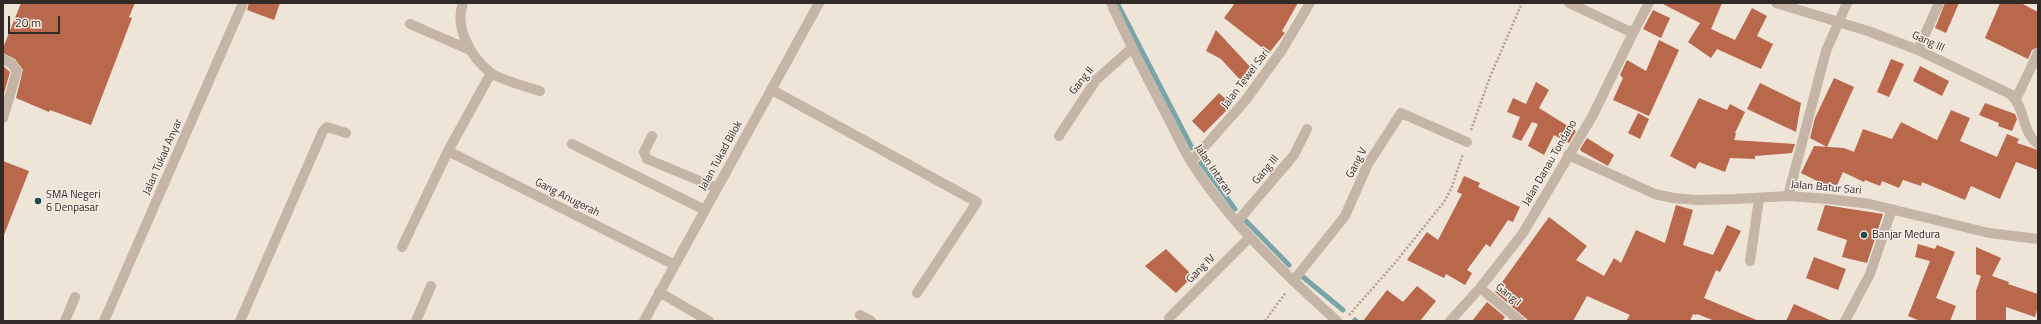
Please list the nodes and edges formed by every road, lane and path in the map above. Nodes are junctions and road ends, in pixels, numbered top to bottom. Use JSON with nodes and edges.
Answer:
{"nodes":[{"id":1,"x":243,"y":3,"type":"edge"},
{"id":2,"x":463,"y":3,"type":"edge"},
{"id":3,"x":819,"y":3,"type":"edge"},
{"id":4,"x":1111,"y":3,"type":"edge"},
{"id":5,"x":1310,"y":3,"type":"edge"},
{"id":6,"x":1522,"y":3,"type":"edge"},
{"id":7,"x":1569,"y":3,"type":"edge"},
{"id":8,"x":1649,"y":3,"type":"edge"},
{"id":9,"x":1776,"y":3,"type":"edge"},
{"id":10,"x":1847,"y":3,"type":"edge"},
{"id":11,"x":1939,"y":3,"type":"edge"},
{"id":12,"x":1838,"y":22,"type":"junction"},
{"id":13,"x":410,"y":24,"type":"dead end"},
{"id":14,"x":1633,"y":33,"type":"junction"},
{"id":15,"x":1132,"y":48,"type":"junction"},
{"id":16,"x":470,"y":50,"type":"junction"},
{"id":17,"x":1918,"y":50,"type":"junction"},
{"id":18,"x":2038,"y":53,"type":"edge"},
{"id":19,"x":3,"y":59,"type":"edge"},
{"id":20,"x":491,"y":73,"type":"junction"},
{"id":21,"x":772,"y":90,"type":"junction"},
{"id":22,"x":540,"y":91,"type":"dead end"},
{"id":23,"x":2016,"y":99,"type":"junction"},
{"id":24,"x":3,"y":118,"type":"edge"},
{"id":25,"x":1307,"y":129,"type":"dead end"},
{"id":26,"x":346,"y":133,"type":"dead end"},
{"id":27,"x":652,"y":136,"type":"dead end"},
{"id":28,"x":1059,"y":136,"type":"dead end"},
{"id":29,"x":1467,"y":142,"type":"junction"},
{"id":30,"x":572,"y":144,"type":"dead end"},
{"id":31,"x":2038,"y":144,"type":"edge"},
{"id":32,"x":448,"y":151,"type":"junction"},
{"id":33,"x":1568,"y":155,"type":"junction"},
{"id":34,"x":1191,"y":162,"type":"junction"},
{"id":35,"x":717,"y":188,"type":"junction"},
{"id":36,"x":1788,"y":196,"type":"junction"},
{"id":37,"x":1758,"y":199,"type":"junction"},
{"id":38,"x":1892,"y":209,"type":"junction"},
{"id":39,"x":705,"y":210,"type":"junction"},
{"id":40,"x":1238,"y":222,"type":"junction"},
{"id":41,"x":1250,"y":237,"type":"junction"},
{"id":42,"x":2038,"y":239,"type":"edge"},
{"id":43,"x":402,"y":246,"type":"dead end"},
{"id":44,"x":1750,"y":261,"type":"dead end"},
{"id":45,"x":675,"y":265,"type":"junction"},
{"id":46,"x":1293,"y":281,"type":"junction"},
{"id":47,"x":431,"y":286,"type":"dead end"},
{"id":48,"x":1480,"y":288,"type":"junction"},
{"id":49,"x":659,"y":292,"type":"junction"},
{"id":50,"x":917,"y":293,"type":"dead end"},
{"id":51,"x":75,"y":297,"type":"dead end"},
{"id":52,"x":860,"y":314,"type":"dead end"},
{"id":53,"x":1169,"y":318,"type":"dead end"},
{"id":54,"x":65,"y":321,"type":"edge"},
{"id":55,"x":104,"y":321,"type":"edge"},
{"id":56,"x":240,"y":321,"type":"edge"},
{"id":57,"x":416,"y":321,"type":"edge"},
{"id":58,"x":644,"y":321,"type":"edge"},
{"id":59,"x":709,"y":321,"type":"edge"},
{"id":60,"x":872,"y":321,"type":"edge"},
{"id":61,"x":1265,"y":321,"type":"edge"},
{"id":62,"x":1337,"y":321,"type":"edge"},
{"id":63,"x":1344,"y":321,"type":"edge"},
{"id":64,"x":1450,"y":321,"type":"edge"},
{"id":65,"x":1520,"y":321,"type":"edge"},
{"id":66,"x":1845,"y":321,"type":"edge"}],
"edges":[{"from":1,"to":55,"type":"street","name":"Jalan Tukad Anyar"},
{"from":2,"to":16,"type":"street"},
{"from":3,"to":21,"type":"street","name":"Jalan Tukad Bilok"},
{"from":4,"to":15,"type":"street","name":"Jalan Intaran"},
{"from":5,"to":34,"type":"street","name":"Jalan Tewel Sari"},
{"from":6,"to":29,"type":"path"},
{"from":7,"to":14,"type":"street"},
{"from":8,"to":14,"type":"street","name":"Jalan Danau Tondano"},
{"from":9,"to":12,"type":"street","name":"Gang III"},
{"from":10,"to":12,"type":"street"},
{"from":11,"to":17,"type":"street"},
{"from":12,"to":17,"type":"street","name":"Gang III"},
{"from":12,"to":36,"type":"street"},
{"from":13,"to":16,"type":"street"},
{"from":14,"to":33,"type":"street","name":"Jalan Danau Tondano"},
{"from":15,"to":28,"type":"street","name":"Gang II"},
{"from":15,"to":34,"type":"street","name":"Jalan Intaran"},
{"from":16,"to":20,"type":"street"},
{"from":17,"to":23,"type":"street","name":"Gang III"},
{"from":18,"to":23,"type":"street"},
{"from":19,"to":24,"type":"street"},
{"from":20,"to":22,"type":"street"},
{"from":20,"to":32,"type":"street"},
{"from":21,"to":35,"type":"street","name":"Jalan Tukad Bilok"},
{"from":21,"to":50,"type":"street"},
{"from":23,"to":31,"type":"street"},
{"from":25,"to":40,"type":"street","name":"Gang III"},
{"from":26,"to":56,"type":"street"},
{"from":27,"to":35,"type":"street"},
{"from":29,"to":46,"type":"street","name":"Gang V"},
{"from":29,"to":63,"type":"path"},
{"from":30,"to":39,"type":"street"},
{"from":32,"to":43,"type":"street"},
{"from":32,"to":45,"type":"street","name":"Gang Anugerah"},
{"from":33,"to":37,"type":"street","name":"Jalan Batur Sari"},
{"from":33,"to":48,"type":"street","name":"Jalan Danau Tondano"},
{"from":34,"to":40,"type":"street","name":"Jalan Intaran"},
{"from":35,"to":39,"type":"street","name":"Jalan Tukad Bilok"},
{"from":36,"to":37,"type":"street","name":"Jalan Batur Sari"},
{"from":36,"to":38,"type":"street","name":"Jalan Batur Sari"},
{"from":37,"to":44,"type":"street"},
{"from":38,"to":42,"type":"street","name":"Jalan Batur Sari"},
{"from":38,"to":66,"type":"street"},
{"from":39,"to":45,"type":"street","name":"Jalan Tukad Bilok"},
{"from":40,"to":41,"type":"street","name":"Jalan Intaran"},
{"from":41,"to":46,"type":"street","name":"Jalan Intaran"},
{"from":41,"to":53,"type":"street","name":"Gang IV"},
{"from":45,"to":49,"type":"street","name":"Jalan Tukad Bilok"},
{"from":46,"to":61,"type":"path"},
{"from":46,"to":62,"type":"street","name":"Jalan Intaran"},
{"from":47,"to":57,"type":"street"},
{"from":48,"to":64,"type":"street","name":"Jalan Danau Tondano"},
{"from":48,"to":65,"type":"street","name":"Gang I"},
{"from":49,"to":58,"type":"street","name":"Jalan Tukad Bilok"},
{"from":49,"to":59,"type":"street"},
{"from":51,"to":54,"type":"street"},
{"from":52,"to":60,"type":"street"}]}
